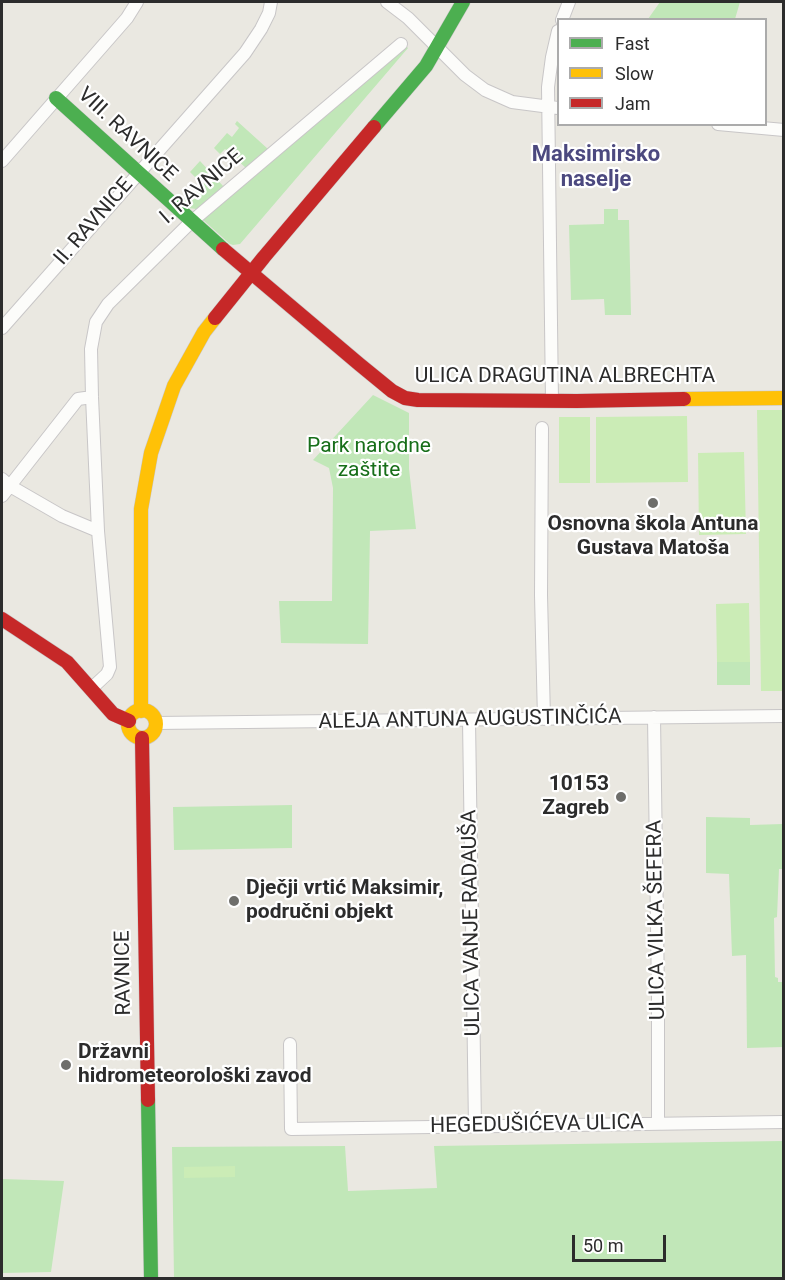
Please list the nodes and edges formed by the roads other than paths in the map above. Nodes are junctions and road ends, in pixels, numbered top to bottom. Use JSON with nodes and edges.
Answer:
{"nodes":[{"id":1,"x":137,"y":2,"type":"edge"},
{"id":2,"x":271,"y":2,"type":"edge"},
{"id":3,"x":387,"y":2,"type":"edge"},
{"id":4,"x":463,"y":2,"type":"edge"},
{"id":5,"x":569,"y":2,"type":"edge"},
{"id":6,"x":563,"y":18,"type":"edge"},
{"id":7,"x":557,"y":35,"type":"edge"},
{"id":8,"x":401,"y":44,"type":"dead end"},
{"id":9,"x":438,"y":48,"type":"junction"},
{"id":10,"x":56,"y":98,"type":"junction"},
{"id":11,"x":554,"y":108,"type":"edge"},
{"id":12,"x":740,"y":126,"type":"edge"},
{"id":13,"x":783,"y":130,"type":"edge"},
{"id":14,"x":2,"y":161,"type":"edge"},
{"id":15,"x":137,"y":173,"type":"junction"},
{"id":16,"x":190,"y":222,"type":"junction"},
{"id":17,"x":251,"y":273,"type":"junction"},
{"id":18,"x":2,"y":328,"type":"edge"},
{"id":19,"x":92,"y":397,"type":"junction"},
{"id":20,"x":783,"y":398,"type":"edge"},
{"id":21,"x":552,"y":401,"type":"junction"},
{"id":22,"x":542,"y":428,"type":"dead end"},
{"id":23,"x":4,"y":487,"type":"edge"},
{"id":24,"x":98,"y":531,"type":"junction"},
{"id":25,"x":2,"y":619,"type":"edge"},
{"id":26,"x":92,"y":688,"type":"junction"},
{"id":27,"x":141,"y":711,"type":"junction"},
{"id":28,"x":783,"y":716,"type":"edge"},
{"id":29,"x":654,"y":717,"type":"junction"},
{"id":30,"x":544,"y":719,"type":"junction"},
{"id":31,"x":469,"y":720,"type":"junction"},
{"id":32,"x":129,"y":721,"type":"junction"},
{"id":33,"x":156,"y":723,"type":"junction"},
{"id":34,"x":142,"y":738,"type":"junction"},
{"id":35,"x":290,"y":1044,"type":"dead end"},
{"id":36,"x":783,"y":1122,"type":"edge"},
{"id":37,"x":658,"y":1124,"type":"junction"},
{"id":38,"x":475,"y":1126,"type":"junction"},
{"id":39,"x":151,"y":1278,"type":"edge"}],
"edges":[{"from":1,"to":10,"type":"street"},
{"from":2,"to":15,"type":"street","name":"II. RAVNICE"},
{"from":3,"to":9,"type":"street"},
{"from":4,"to":9,"type":"street"},
{"from":5,"to":6,"type":"street"},
{"from":7,"to":11,"type":"street"},
{"from":8,"to":16,"type":"street","name":"I. RAVNICE"},
{"from":9,"to":11,"type":"street"},
{"from":9,"to":17,"type":"street"},
{"from":10,"to":14,"type":"street"},
{"from":10,"to":15,"type":"street","name":"VIII. RAVNICE"},
{"from":11,"to":21,"type":"street"},
{"from":12,"to":13,"type":"street"},
{"from":15,"to":16,"type":"street","name":"VIII. RAVNICE"},
{"from":15,"to":18,"type":"street","name":"II. RAVNICE"},
{"from":16,"to":17,"type":"street","name":"VIII. RAVNICE"},
{"from":16,"to":19,"type":"street","name":"I. RAVNICE"},
{"from":17,"to":21,"type":"street","name":"ULICA DRAGUTINA ALBRECHTA"},
{"from":17,"to":27,"type":"street"},
{"from":19,"to":23,"type":"street"},
{"from":19,"to":24,"type":"street","name":"I. RAVNICE"},
{"from":20,"to":21,"type":"street","name":"ULICA DRAGUTINA ALBRECHTA"},
{"from":22,"to":30,"type":"street"},
{"from":23,"to":24,"type":"street"},
{"from":24,"to":26,"type":"street","name":"I. RAVNICE"},
{"from":25,"to":26,"type":"street"},
{"from":26,"to":32,"type":"street"},
{"from":27,"to":32,"type":"street"},
{"from":27,"to":33,"type":"street"},
{"from":28,"to":29,"type":"street","name":"ALEJA ANTUNA AUGUSTINČIĆA"},
{"from":29,"to":30,"type":"street","name":"ALEJA ANTUNA AUGUSTINČIĆA"},
{"from":29,"to":37,"type":"street","name":"ULICA VILKA ŠEFERA"},
{"from":30,"to":31,"type":"street","name":"ALEJA ANTUNA AUGUSTINČIĆA"},
{"from":31,"to":33,"type":"street","name":"ALEJA ANTUNA AUGUSTINČIĆA"},
{"from":31,"to":38,"type":"street","name":"ULICA VANJE RADAUŠA"},
{"from":32,"to":34,"type":"street"},
{"from":33,"to":34,"type":"street"},
{"from":34,"to":39,"type":"street","name":"RAVNICE"},
{"from":35,"to":38,"type":"street","name":"HEGEDUŠIĆEVA ULICA"},
{"from":36,"to":37,"type":"street","name":"HEGEDUŠIĆEVA ULICA"},
{"from":37,"to":38,"type":"street","name":"HEGEDUŠIĆEVA ULICA"}]}
